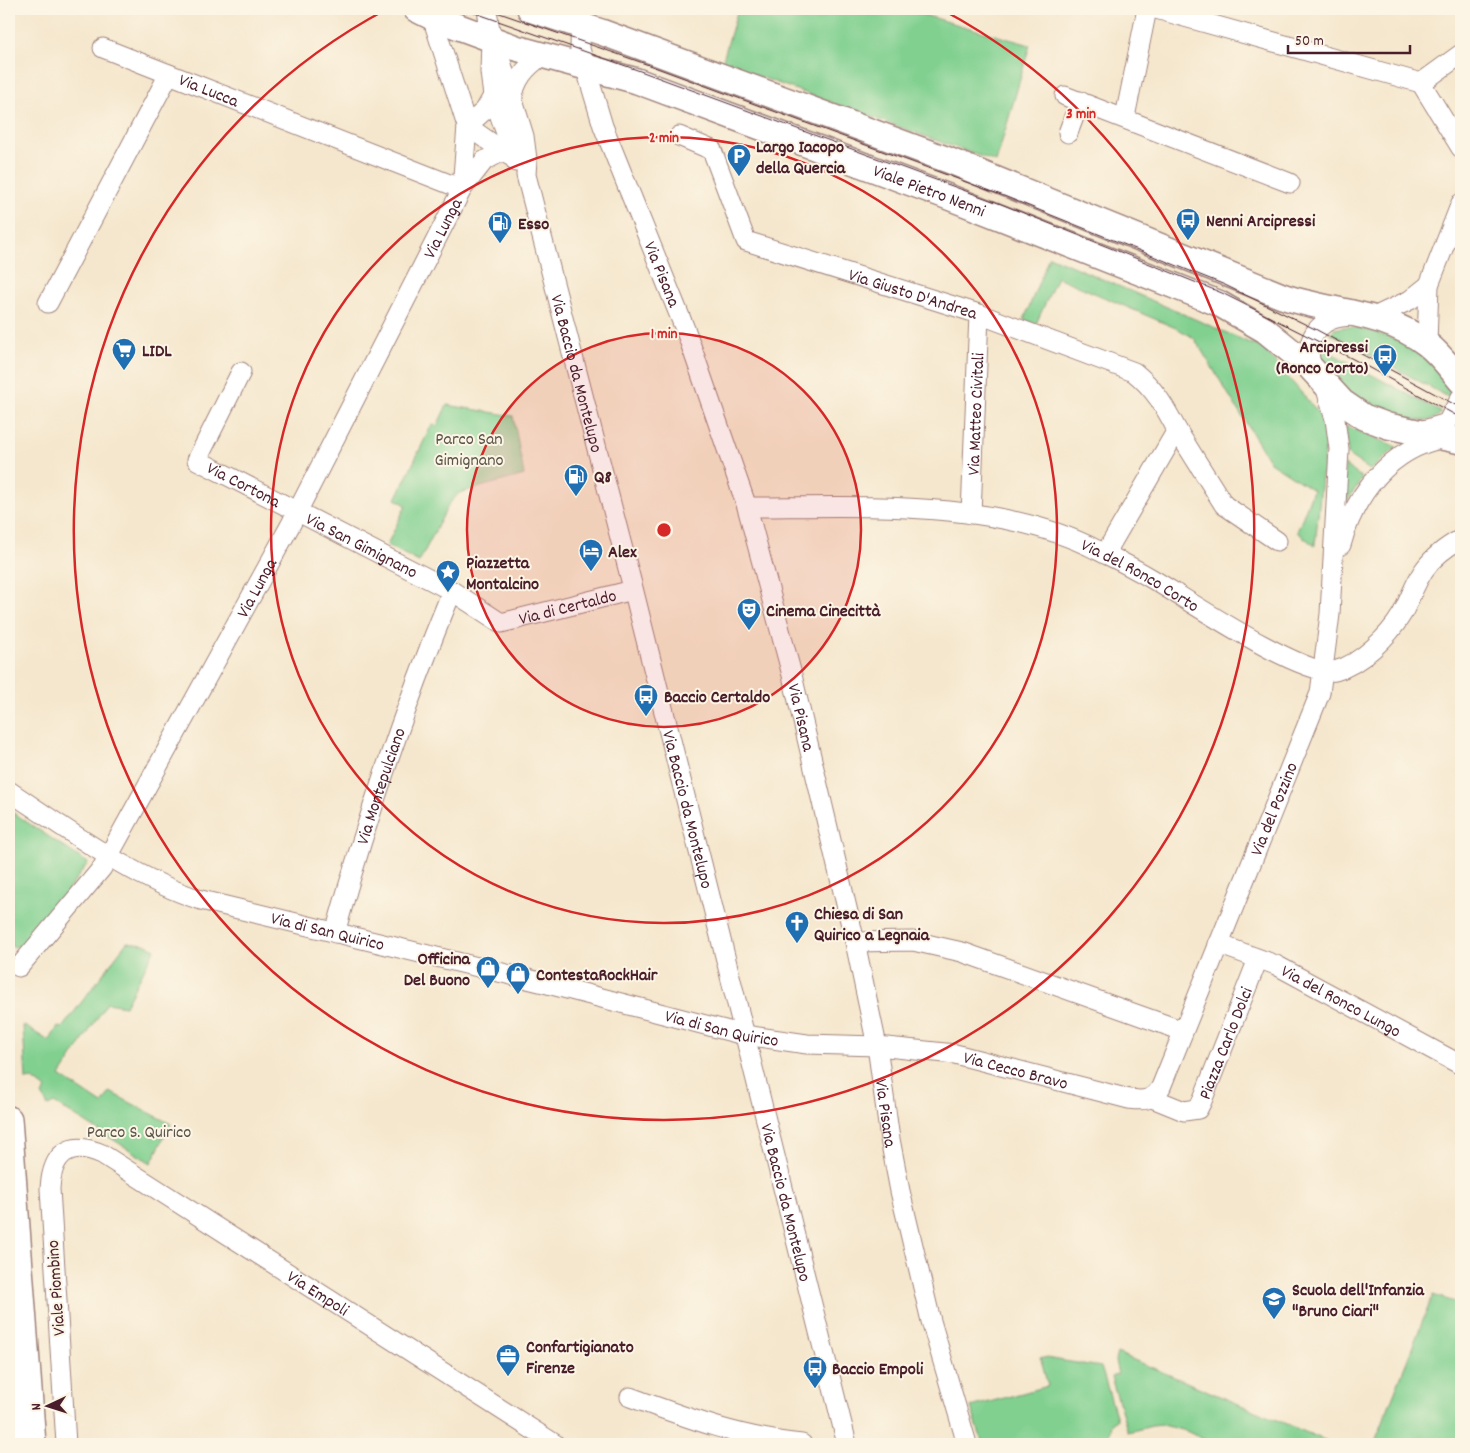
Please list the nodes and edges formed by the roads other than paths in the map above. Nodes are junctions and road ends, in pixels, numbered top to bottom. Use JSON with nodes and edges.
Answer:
{"nodes":[{"id":1,"x":486,"y":9,"type":"edge"},
{"id":2,"x":530,"y":9,"type":"edge"},
{"id":3,"x":1147,"y":9,"type":"edge"},
{"id":4,"x":1156,"y":9,"type":"edge"},
{"id":5,"x":424,"y":13,"type":"edge"},
{"id":6,"x":580,"y":17,"type":"edge"},
{"id":7,"x":491,"y":40,"type":"junction"},
{"id":8,"x":103,"y":48,"type":"dead end"},
{"id":9,"x":1461,"y":54,"type":"edge"},
{"id":10,"x":543,"y":56,"type":"junction"},
{"id":11,"x":584,"y":66,"type":"junction"},
{"id":12,"x":169,"y":74,"type":"junction"},
{"id":13,"x":1421,"y":83,"type":"junction"},
{"id":14,"x":493,"y":96,"type":"junction"},
{"id":15,"x":512,"y":101,"type":"junction"},
{"id":16,"x":1125,"y":117,"type":"junction"},
{"id":17,"x":467,"y":126,"type":"junction"},
{"id":18,"x":1068,"y":133,"type":"dead end"},
{"id":19,"x":679,"y":136,"type":"dead end"},
{"id":20,"x":1461,"y":148,"type":"edge"},
{"id":21,"x":515,"y":162,"type":"junction"},
{"id":22,"x":1290,"y":183,"type":"dead end"},
{"id":23,"x":462,"y":190,"type":"junction"},
{"id":24,"x":1461,"y":203,"type":"edge"},
{"id":25,"x":1429,"y":285,"type":"junction"},
{"id":26,"x":48,"y":303,"type":"dead end"},
{"id":27,"x":979,"y":314,"type":"junction"},
{"id":28,"x":1366,"y":316,"type":"junction"},
{"id":29,"x":1427,"y":343,"type":"junction"},
{"id":30,"x":241,"y":372,"type":"dead end"},
{"id":31,"x":1321,"y":380,"type":"junction"},
{"id":32,"x":1460,"y":386,"type":"edge"},
{"id":33,"x":1178,"y":430,"type":"junction"},
{"id":34,"x":1416,"y":431,"type":"junction"},
{"id":35,"x":1453,"y":440,"type":"edge"},
{"id":36,"x":748,"y":507,"type":"junction"},
{"id":37,"x":297,"y":513,"type":"junction"},
{"id":38,"x":971,"y":514,"type":"junction"},
{"id":39,"x":1461,"y":538,"type":"edge"},
{"id":40,"x":1277,"y":541,"type":"dead end"},
{"id":41,"x":1105,"y":554,"type":"junction"},
{"id":42,"x":1332,"y":578,"type":"junction"},
{"id":43,"x":633,"y":590,"type":"junction"},
{"id":44,"x":452,"y":591,"type":"junction"},
{"id":45,"x":1324,"y":672,"type":"junction"},
{"id":46,"x":9,"y":791,"type":"edge"},
{"id":47,"x":109,"y":855,"type":"junction"},
{"id":48,"x":334,"y":933,"type":"junction"},
{"id":49,"x":855,"y":942,"type":"junction"},
{"id":50,"x":1218,"y":944,"type":"junction"},
{"id":51,"x":1258,"y":959,"type":"junction"},
{"id":52,"x":19,"y":966,"type":"dead end"},
{"id":53,"x":1183,"y":1031,"type":"junction"},
{"id":54,"x":744,"y":1035,"type":"junction"},
{"id":55,"x":877,"y":1046,"type":"junction"},
{"id":56,"x":1461,"y":1065,"type":"edge"},
{"id":57,"x":1152,"y":1098,"type":"junction"},
{"id":58,"x":9,"y":1119,"type":"edge"},
{"id":59,"x":80,"y":1147,"type":"joint"},
{"id":60,"x":9,"y":1358,"type":"edge"},
{"id":61,"x":630,"y":1398,"type":"dead end"},
{"id":62,"x":14,"y":1444,"type":"edge"},
{"id":63,"x":34,"y":1444,"type":"edge"},
{"id":64,"x":66,"y":1444,"type":"edge"},
{"id":65,"x":555,"y":1444,"type":"edge"},
{"id":66,"x":802,"y":1444,"type":"edge"},
{"id":67,"x":847,"y":1444,"type":"edge"},
{"id":68,"x":967,"y":1444,"type":"edge"}],
"edges":[{"from":1,"to":7,"type":"street","name":"Via Baccio da Montelupo"},
{"from":2,"to":6,"type":"main road","name":"Viale Pietro Nenni"},
{"from":3,"to":16,"type":"street"},
{"from":4,"to":13,"type":"street"},
{"from":5,"to":7,"type":"main road","name":"Viale Pietro Nenni"},
{"from":5,"to":17,"type":"street"},
{"from":6,"to":11,"type":"street","name":"Via Pisana"},
{"from":6,"to":28,"type":"main road","name":"Viale Pietro Nenni"},
{"from":7,"to":10,"type":"main road","name":"Viale Pietro Nenni"},
{"from":7,"to":14,"type":"street","name":"Via Baccio da Montelupo"},
{"from":7,"to":15,"type":"street","name":"Via Baccio da Montelupo"},
{"from":8,"to":12,"type":"street"},
{"from":9,"to":13,"type":"street"},
{"from":10,"to":11,"type":"main road","name":"Viale Pietro Nenni"},
{"from":10,"to":15,"type":"street"},
{"from":11,"to":31,"type":"main road","name":"Viale Pietro Nenni"},
{"from":11,"to":36,"type":"street","name":"Via Pisana"},
{"from":12,"to":23,"type":"street","name":"Via Lucca"},
{"from":12,"to":26,"type":"street","name":"Via Lucca"},
{"from":13,"to":20,"type":"street"},
{"from":14,"to":17,"type":"street"},
{"from":14,"to":21,"type":"street","name":"Via Baccio da Montelupo"},
{"from":15,"to":21,"type":"street","name":"Via Baccio da Montelupo"},
{"from":16,"to":18,"type":"street"},
{"from":16,"to":22,"type":"street"},
{"from":17,"to":21,"type":"street"},
{"from":17,"to":23,"type":"street","name":"Via Lunga"},
{"from":19,"to":27,"type":"street","name":"Via Giusto D'Andrea"},
{"from":21,"to":23,"type":"street","name":"Via Lunga"},
{"from":21,"to":43,"type":"street","name":"Via Baccio da Montelupo"},
{"from":23,"to":37,"type":"street","name":"Via Lunga"},
{"from":24,"to":25,"type":"street"},
{"from":25,"to":28,"type":"street"},
{"from":25,"to":29,"type":"street"},
{"from":27,"to":33,"type":"street","name":"Via Giusto D'Andrea"},
{"from":27,"to":38,"type":"street","name":"Via Matteo Civitali"},
{"from":28,"to":29,"type":"main road","name":"Viale Pietro Nenni"},
{"from":28,"to":31,"type":"street","name":"Viale Pietro Nenni"},
{"from":29,"to":32,"type":"main road","name":"Viale Pietro Nenni"},
{"from":30,"to":37,"type":"street","name":"Via Cortona"},
{"from":31,"to":34,"type":"main road","name":"Viale Pietro Nenni"},
{"from":31,"to":42,"type":"street","name":"Via del Pozzino"},
{"from":32,"to":34,"type":"street","name":"Viale Pietro Nenni"},
{"from":33,"to":40,"type":"street","name":"Via Giusto D'Andrea"},
{"from":33,"to":41,"type":"street"},
{"from":34,"to":35,"type":"main road","name":"Viale Pietro Nenni"},
{"from":35,"to":42,"type":"street","name":"Via del Pozzino"},
{"from":36,"to":38,"type":"street","name":"Via del Ronco Corto"},
{"from":36,"to":49,"type":"street","name":"Via Pisana"},
{"from":37,"to":44,"type":"street","name":"Via San Gimignano"},
{"from":37,"to":47,"type":"street","name":"Via Lunga"},
{"from":38,"to":41,"type":"street","name":"Via del Ronco Corto"},
{"from":39,"to":45,"type":"street"},
{"from":41,"to":45,"type":"street","name":"Via del Ronco Corto"},
{"from":42,"to":45,"type":"street","name":"Via del Pozzino"},
{"from":43,"to":44,"type":"street","name":"Via di Certaldo"},
{"from":43,"to":54,"type":"street","name":"Via Baccio da Montelupo"},
{"from":44,"to":48,"type":"street","name":"Via Montepulciano"},
{"from":45,"to":50,"type":"street","name":"Via del Pozzino"},
{"from":46,"to":47,"type":"street","name":"Via di San Quirico"},
{"from":47,"to":48,"type":"street","name":"Via di San Quirico"},
{"from":47,"to":52,"type":"street","name":"Via Lunga"},
{"from":48,"to":54,"type":"street","name":"Via di San Quirico"},
{"from":49,"to":53,"type":"street"},
{"from":49,"to":55,"type":"street","name":"Via Pisana"},
{"from":50,"to":51,"type":"street","name":"Via del Ronco Lungo"},
{"from":50,"to":53,"type":"street","name":"Via del Pozzino"},
{"from":51,"to":56,"type":"street","name":"Via del Ronco Lungo"},
{"from":51,"to":57,"type":"street","name":"Piazza Carlo Dolci"},
{"from":53,"to":57,"type":"street","name":"Via del Pozzino"},
{"from":54,"to":55,"type":"street","name":"Via di San Quirico"},
{"from":54,"to":67,"type":"street","name":"Via Baccio da Montelupo"},
{"from":55,"to":57,"type":"street","name":"Via Cecco Bravo"},
{"from":55,"to":68,"type":"street","name":"Via Pisana"},
{"from":58,"to":63,"type":"main road"},
{"from":59,"to":64,"type":"street","name":"Viale Piombino"},
{"from":59,"to":65,"type":"street","name":"Via Empoli"},
{"from":60,"to":62,"type":"main road"},
{"from":61,"to":66,"type":"street"}]}
